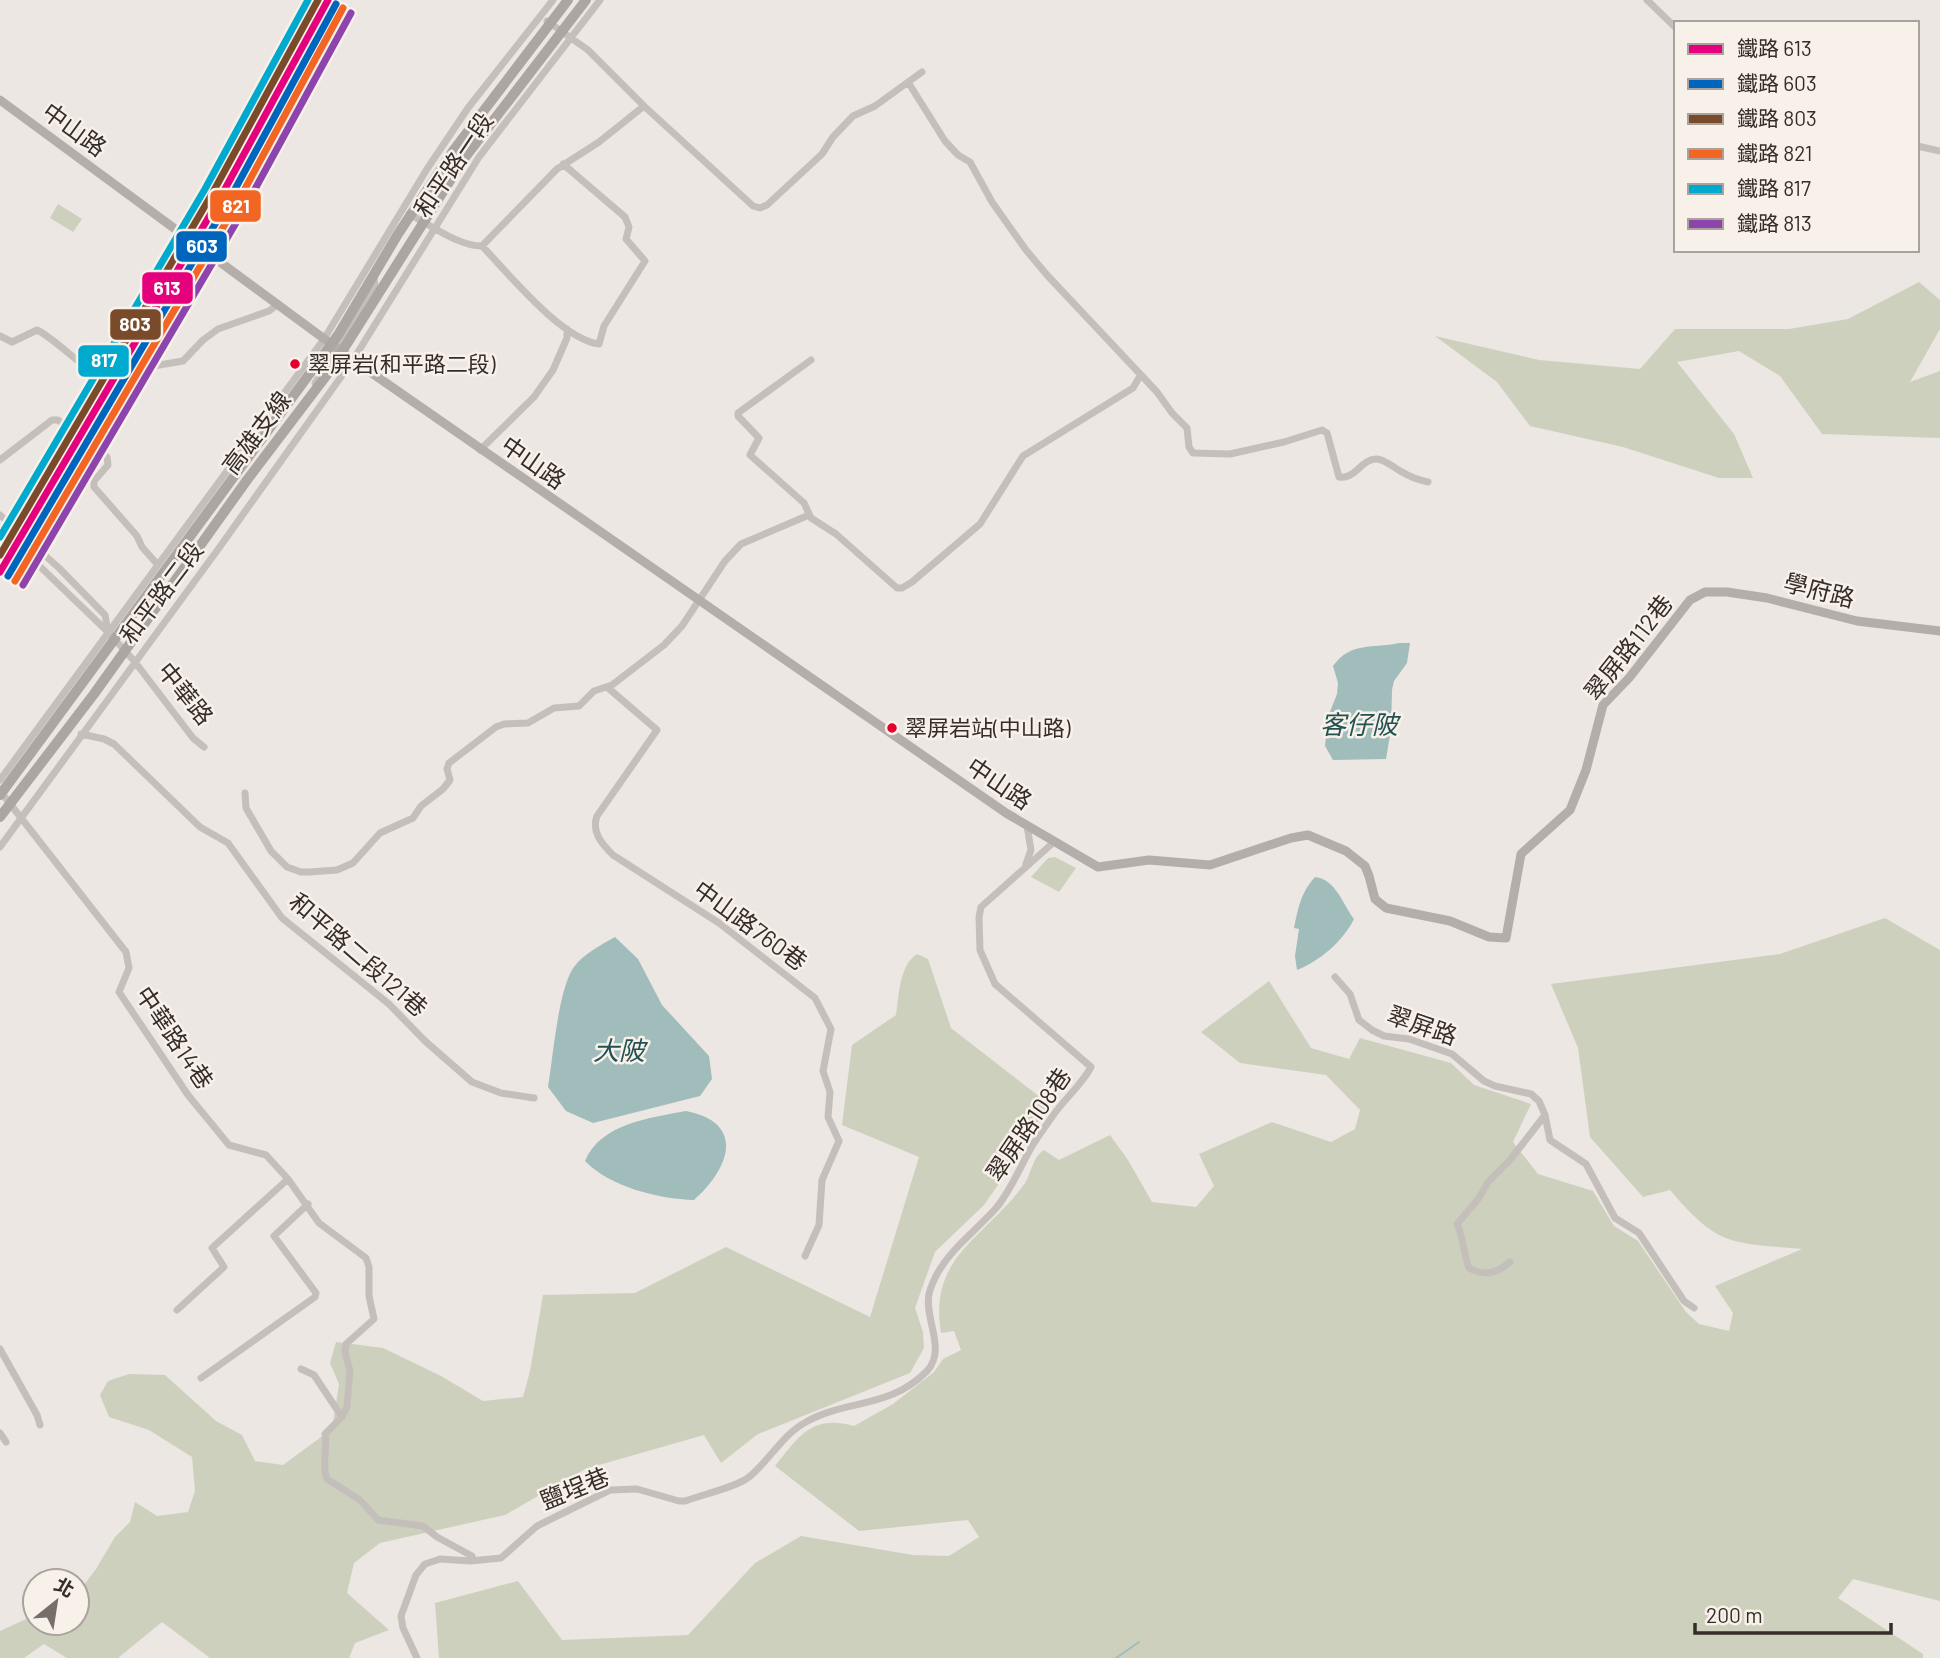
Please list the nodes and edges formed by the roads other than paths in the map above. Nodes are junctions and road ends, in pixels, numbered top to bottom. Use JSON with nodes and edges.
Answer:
{"nodes":[{"id":1,"x":553,"y":0,"type":"edge"},
{"id":2,"x":568,"y":0,"type":"edge"},
{"id":3,"x":586,"y":0,"type":"edge"},
{"id":4,"x":600,"y":0,"type":"edge"},
{"id":5,"x":1647,"y":0,"type":"edge"},
{"id":6,"x":540,"y":17,"type":"junction"},
{"id":7,"x":1674,"y":26,"type":"edge"},
{"id":8,"x":571,"y":38,"type":"junction"},
{"id":9,"x":922,"y":72,"type":"dead end"},
{"id":10,"x":908,"y":82,"type":"junction"},
{"id":11,"x":0,"y":100,"type":"edge"},
{"id":12,"x":644,"y":106,"type":"junction"},
{"id":13,"x":1919,"y":146,"type":"edge"},
{"id":14,"x":1940,"y":151,"type":"edge"},
{"id":15,"x":563,"y":164,"type":"junction"},
{"id":16,"x":402,"y":211,"type":"junction"},
{"id":17,"x":435,"y":228,"type":"junction"},
{"id":18,"x":183,"y":234,"type":"junction"},
{"id":19,"x":482,"y":246,"type":"junction"},
{"id":20,"x":373,"y":259,"type":"junction"},
{"id":21,"x":278,"y":304,"type":"junction"},
{"id":22,"x":567,"y":329,"type":"junction"},
{"id":23,"x":0,"y":336,"type":"edge"},
{"id":24,"x":324,"y":339,"type":"junction"},
{"id":25,"x":337,"y":349,"type":"junction"},
{"id":26,"x":353,"y":360,"type":"junction"},
{"id":27,"x":811,"y":360,"type":"dead end"},
{"id":28,"x":101,"y":375,"type":"junction"},
{"id":29,"x":1140,"y":376,"type":"junction"},
{"id":30,"x":307,"y":424,"type":"junction"},
{"id":31,"x":69,"y":429,"type":"junction"},
{"id":32,"x":480,"y":450,"type":"junction"},
{"id":33,"x":0,"y":460,"type":"edge"},
{"id":34,"x":1428,"y":482,"type":"dead end"},
{"id":35,"x":0,"y":515,"type":"edge"},
{"id":36,"x":809,"y":515,"type":"junction"},
{"id":37,"x":12,"y":526,"type":"junction"},
{"id":38,"x":0,"y":528,"type":"edge"},
{"id":39,"x":158,"y":565,"type":"junction"},
{"id":40,"x":1690,"y":600,"type":"joint"},
{"id":41,"x":699,"y":601,"type":"junction"},
{"id":42,"x":1940,"y":631,"type":"edge"},
{"id":43,"x":109,"y":633,"type":"junction"},
{"id":44,"x":135,"y":662,"type":"junction"},
{"id":45,"x":607,"y":687,"type":"junction"},
{"id":46,"x":81,"y":734,"type":"junction"},
{"id":47,"x":204,"y":747,"type":"dead end"},
{"id":48,"x":0,"y":780,"type":"edge"},
{"id":49,"x":0,"y":793,"type":"edge"},
{"id":50,"x":245,"y":793,"type":"dead end"},
{"id":51,"x":22,"y":816,"type":"junction"},
{"id":52,"x":0,"y":817,"type":"edge"},
{"id":53,"x":1027,"y":826,"type":"junction"},
{"id":54,"x":1054,"y":842,"type":"junction"},
{"id":55,"x":0,"y":847,"type":"edge"},
{"id":56,"x":1025,"y":868,"type":"junction"},
{"id":57,"x":1335,"y":977,"type":"dead end"},
{"id":58,"x":534,"y":1098,"type":"dead end"},
{"id":59,"x":1545,"y":1115,"type":"junction"},
{"id":60,"x":288,"y":1179,"type":"junction"},
{"id":61,"x":308,"y":1204,"type":"junction"},
{"id":62,"x":805,"y":1256,"type":"dead end"},
{"id":63,"x":1510,"y":1262,"type":"dead end"},
{"id":64,"x":1694,"y":1308,"type":"dead end"},
{"id":65,"x":177,"y":1310,"type":"dead end"},
{"id":66,"x":930,"y":1315,"type":"joint"},
{"id":67,"x":0,"y":1349,"type":"edge"},
{"id":68,"x":301,"y":1369,"type":"dead end"},
{"id":69,"x":201,"y":1378,"type":"dead end"},
{"id":70,"x":342,"y":1417,"type":"junction"},
{"id":71,"x":40,"y":1425,"type":"dead end"},
{"id":72,"x":0,"y":1433,"type":"edge"},
{"id":73,"x":6,"y":1443,"type":"dead end"},
{"id":74,"x":470,"y":1561,"type":"junction"},
{"id":75,"x":417,"y":1658,"type":"edge"}],
"edges":[{"from":1,"to":6,"type":"street","name":"和平路一段"},
{"from":2,"to":49,"type":"highway","name":"高雄支線","bridge":true},
{"from":3,"to":52,"type":"highway","name":"高雄支線","bridge":true},
{"from":4,"to":8,"type":"street","name":"和平路一段"},
{"from":5,"to":7,"type":"street"},
{"from":6,"to":8,"type":"street"},
{"from":6,"to":16,"type":"street","name":"和平路一段"},
{"from":8,"to":12,"type":"street"},
{"from":8,"to":17,"type":"street","name":"和平路一段"},
{"from":9,"to":10,"type":"street"},
{"from":10,"to":12,"type":"street"},
{"from":10,"to":29,"type":"street"},
{"from":11,"to":18,"type":"main road","name":"中山路"},
{"from":12,"to":15,"type":"street"},
{"from":13,"to":14,"type":"street"},
{"from":15,"to":19,"type":"street"},
{"from":15,"to":22,"type":"street"},
{"from":16,"to":17,"type":"street"},
{"from":16,"to":20,"type":"street","name":"和平路一段"},
{"from":17,"to":19,"type":"street"},
{"from":17,"to":26,"type":"street","name":"和平路一段"},
{"from":18,"to":21,"type":"main road","name":"中山路"},
{"from":18,"to":28,"type":"street"},
{"from":19,"to":22,"type":"street"},
{"from":20,"to":24,"type":"street","name":"和平路一段"},
{"from":20,"to":25,"type":"street"},
{"from":21,"to":24,"type":"main road","name":"中山路"},
{"from":21,"to":28,"type":"street"},
{"from":22,"to":32,"type":"street"},
{"from":23,"to":28,"type":"street"},
{"from":24,"to":25,"type":"main road","name":"中山路"},
{"from":24,"to":39,"type":"street","name":"和平路二段"},
{"from":25,"to":26,"type":"main road","name":"中山路"},
{"from":25,"to":30,"type":"street"},
{"from":26,"to":30,"type":"street","name":"和平路二段"},
{"from":26,"to":32,"type":"main road","name":"中山路"},
{"from":27,"to":36,"type":"street"},
{"from":28,"to":31,"type":"street"},
{"from":29,"to":34,"type":"street"},
{"from":29,"to":36,"type":"street"},
{"from":30,"to":44,"type":"street","name":"和平路二段"},
{"from":31,"to":33,"type":"street"},
{"from":31,"to":37,"type":"street"},
{"from":31,"to":39,"type":"street"},
{"from":32,"to":41,"type":"main road","name":"中山路"},
{"from":35,"to":37,"type":"street","name":"中華路"},
{"from":36,"to":41,"type":"street"},
{"from":37,"to":43,"type":"street","name":"中華路"},
{"from":38,"to":43,"type":"street","name":"中華路"},
{"from":39,"to":43,"type":"street","name":"和平路二段"},
{"from":40,"to":42,"type":"main road","name":"學府路"},
{"from":40,"to":54,"type":"main road","name":"翠屏路112巷"},
{"from":41,"to":45,"type":"street"},
{"from":41,"to":53,"type":"main road","name":"中山路"},
{"from":43,"to":44,"type":"street","name":"中華路"},
{"from":43,"to":48,"type":"street","name":"和平路二段"},
{"from":44,"to":46,"type":"street","name":"和平路二段"},
{"from":44,"to":47,"type":"street","name":"中華路"},
{"from":45,"to":50,"type":"street"},
{"from":45,"to":62,"type":"street","name":"中山路760巷"},
{"from":46,"to":51,"type":"street","name":"和平路二段"},
{"from":46,"to":58,"type":"street","name":"和平路二段121巷"},
{"from":49,"to":51,"type":"street","name":"中華路14巷"},
{"from":51,"to":55,"type":"street","name":"和平路二段"},
{"from":51,"to":60,"type":"street","name":"中華路14巷"},
{"from":53,"to":54,"type":"main road","name":"中山路"},
{"from":53,"to":56,"type":"street"},
{"from":54,"to":56,"type":"street","name":"翠屏路108巷"},
{"from":56,"to":66,"type":"street","name":"翠屏路108巷"},
{"from":57,"to":59,"type":"street","name":"翠屏路"},
{"from":59,"to":63,"type":"street"},
{"from":59,"to":64,"type":"street","name":"翠屏路"},
{"from":60,"to":61,"type":"street","name":"中華路14巷"},
{"from":60,"to":65,"type":"street"},
{"from":61,"to":69,"type":"street"},
{"from":61,"to":70,"type":"street","name":"中華路14巷"},
{"from":66,"to":74,"type":"street","name":"鹽埕巷"},
{"from":67,"to":71,"type":"street"},
{"from":68,"to":70,"type":"street"},
{"from":70,"to":74,"type":"street","name":"中華路14巷"},
{"from":72,"to":73,"type":"street"},
{"from":74,"to":75,"type":"street","name":"鹽埕巷"}]}
